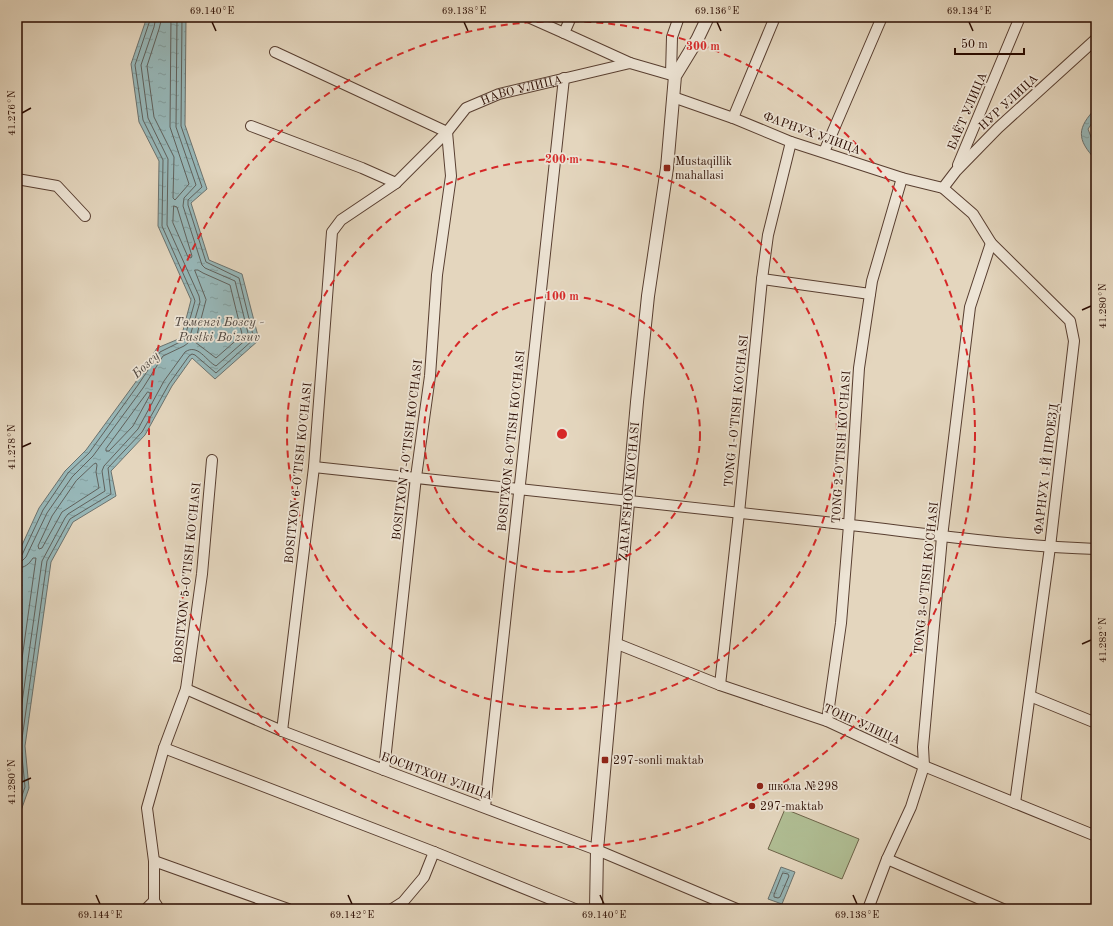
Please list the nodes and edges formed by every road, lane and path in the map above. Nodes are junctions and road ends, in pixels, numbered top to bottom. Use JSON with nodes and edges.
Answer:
{"nodes":[{"id":1,"x":528,"y":17,"type":"edge"},
{"id":2,"x":571,"y":17,"type":"edge"},
{"id":3,"x":679,"y":17,"type":"edge"},
{"id":4,"x":708,"y":17,"type":"edge"},
{"id":5,"x":775,"y":17,"type":"edge"},
{"id":6,"x":882,"y":17,"type":"edge"},
{"id":7,"x":1020,"y":17,"type":"edge"},
{"id":8,"x":564,"y":33,"type":"junction"},
{"id":9,"x":1096,"y":39,"type":"edge"},
{"id":10,"x":275,"y":52,"type":"dead end"},
{"id":11,"x":630,"y":63,"type":"junction"},
{"id":12,"x":673,"y":75,"type":"junction"},
{"id":13,"x":564,"y":78,"type":"junction"},
{"id":14,"x":673,"y":97,"type":"junction"},
{"id":15,"x":733,"y":118,"type":"junction"},
{"id":16,"x":251,"y":126,"type":"dead end"},
{"id":17,"x":447,"y":132,"type":"junction"},
{"id":18,"x":791,"y":142,"type":"junction"},
{"id":19,"x":824,"y":152,"type":"junction"},
{"id":20,"x":956,"y":170,"type":"junction"},
{"id":21,"x":902,"y":178,"type":"junction"},
{"id":22,"x":17,"y":179,"type":"edge"},
{"id":23,"x":396,"y":183,"type":"junction"},
{"id":24,"x":943,"y":188,"type":"junction"},
{"id":25,"x":85,"y":216,"type":"dead end"},
{"id":26,"x":341,"y":220,"type":"joint"},
{"id":27,"x":991,"y":243,"type":"junction"},
{"id":28,"x":762,"y":279,"type":"junction"},
{"id":29,"x":870,"y":294,"type":"junction"},
{"id":30,"x":212,"y":460,"type":"dead end"},
{"id":31,"x":314,"y":467,"type":"junction"},
{"id":32,"x":416,"y":478,"type":"junction"},
{"id":33,"x":519,"y":488,"type":"junction"},
{"id":34,"x":629,"y":502,"type":"junction"},
{"id":35,"x":739,"y":513,"type":"junction"},
{"id":36,"x":849,"y":525,"type":"junction"},
{"id":37,"x":942,"y":536,"type":"junction"},
{"id":38,"x":1050,"y":548,"type":"junction"},
{"id":39,"x":1096,"y":549,"type":"edge"},
{"id":40,"x":615,"y":643,"type":"junction"},
{"id":41,"x":720,"y":685,"type":"junction"},
{"id":42,"x":186,"y":689,"type":"junction"},
{"id":43,"x":1030,"y":696,"type":"junction"},
{"id":44,"x":827,"y":721,"type":"junction"},
{"id":45,"x":1096,"y":723,"type":"edge"},
{"id":46,"x":282,"y":731,"type":"junction"},
{"id":47,"x":164,"y":748,"type":"junction"},
{"id":48,"x":924,"y":766,"type":"junction"},
{"id":49,"x":384,"y":770,"type":"junction"},
{"id":50,"x":1015,"y":802,"type":"junction"},
{"id":51,"x":485,"y":807,"type":"junction"},
{"id":52,"x":1096,"y":836,"type":"edge"},
{"id":53,"x":597,"y":850,"type":"junction"},
{"id":54,"x":434,"y":852,"type":"junction"},
{"id":55,"x":888,"y":859,"type":"junction"},
{"id":56,"x":154,"y":861,"type":"junction"},
{"id":57,"x":157,"y":905,"type":"edge"},
{"id":58,"x":146,"y":909,"type":"edge"},
{"id":59,"x":288,"y":909,"type":"edge"},
{"id":60,"x":392,"y":909,"type":"edge"},
{"id":61,"x":575,"y":909,"type":"edge"},
{"id":62,"x":596,"y":909,"type":"edge"},
{"id":63,"x":737,"y":909,"type":"edge"},
{"id":64,"x":868,"y":909,"type":"edge"},
{"id":65,"x":1004,"y":909,"type":"edge"}],
"edges":[{"from":1,"to":8,"type":"street"},
{"from":2,"to":8,"type":"street"},
{"from":3,"to":12,"type":"street"},
{"from":4,"to":12,"type":"street"},
{"from":5,"to":15,"type":"street"},
{"from":6,"to":19,"type":"street"},
{"from":7,"to":20,"type":"street","name":"БАЁТ УЛИЦА"},
{"from":8,"to":11,"type":"street"},
{"from":9,"to":20,"type":"street","name":"НУР УЛИЦА"},
{"from":10,"to":17,"type":"street"},
{"from":11,"to":12,"type":"street","name":"НАВО УЛИЦА"},
{"from":11,"to":13,"type":"street","name":"НАВО УЛИЦА"},
{"from":12,"to":14,"type":"street","name":"ZARAFSHON KO'CHASI"},
{"from":13,"to":17,"type":"street","name":"НАВО УЛИЦА"},
{"from":13,"to":33,"type":"street","name":"BOSITXON 8-O'TISH KO'CHASI"},
{"from":14,"to":15,"type":"street","name":"ФАРНУХ УЛИЦА"},
{"from":14,"to":34,"type":"street","name":"ZARAFSHON KO'CHASI"},
{"from":15,"to":18,"type":"street","name":"ФАРНУХ УЛИЦА"},
{"from":16,"to":23,"type":"street"},
{"from":17,"to":23,"type":"street","name":"НАВО УЛИЦА"},
{"from":17,"to":32,"type":"street","name":"BOSITXON 7-O'TISH KO'CHASI"},
{"from":18,"to":19,"type":"street","name":"ФАРНУХ УЛИЦА"},
{"from":18,"to":28,"type":"street","name":"TONG 1-O'TISH KO'CHASI"},
{"from":19,"to":21,"type":"street","name":"ФАРНУХ УЛИЦА"},
{"from":20,"to":24,"type":"street","name":"НУР УЛИЦА"},
{"from":21,"to":24,"type":"street","name":"ФАРНУХ УЛИЦА"},
{"from":21,"to":29,"type":"street","name":"TONG 2-O'TISH KO'CHASI"},
{"from":22,"to":25,"type":"street"},
{"from":23,"to":26,"type":"street","name":"НАВО УЛИЦА"},
{"from":24,"to":27,"type":"street","name":"ФАРНУХ 1-Й ПРОЕЗД"},
{"from":26,"to":31,"type":"street","name":"BOSITXON 6-O'TISH KO'CHASI"},
{"from":27,"to":37,"type":"street","name":"TONG 3-O'TISH KO'CHASI"},
{"from":27,"to":38,"type":"street","name":"ФАРНУХ 1-Й ПРОЕЗД"},
{"from":28,"to":29,"type":"street"},
{"from":28,"to":35,"type":"street","name":"TONG 1-O'TISH KO'CHASI"},
{"from":29,"to":36,"type":"street","name":"TONG 2-O'TISH KO'CHASI"},
{"from":30,"to":42,"type":"street","name":"BOSITXON 5-O'TISH KO'CHASI"},
{"from":31,"to":32,"type":"street"},
{"from":31,"to":46,"type":"street","name":"BOSITXON 6-O'TISH KO'CHASI"},
{"from":32,"to":33,"type":"street"},
{"from":32,"to":49,"type":"street","name":"BOSITXON 7-O'TISH KO'CHASI"},
{"from":33,"to":34,"type":"street"},
{"from":33,"to":51,"type":"street","name":"BOSITXON 8-O'TISH KO'CHASI"},
{"from":34,"to":35,"type":"street"},
{"from":34,"to":40,"type":"street","name":"ZARAFSHON KO'CHASI"},
{"from":35,"to":36,"type":"street"},
{"from":35,"to":41,"type":"street","name":"TONG 1-O'TISH KO'CHASI"},
{"from":36,"to":37,"type":"street"},
{"from":36,"to":44,"type":"street","name":"TONG 2-O'TISH KO'CHASI"},
{"from":37,"to":38,"type":"street"},
{"from":37,"to":48,"type":"street","name":"TONG 3-O'TISH KO'CHASI"},
{"from":38,"to":39,"type":"street"},
{"from":38,"to":43,"type":"street","name":"ФАРНУХ 1-Й ПРОЕЗД"},
{"from":40,"to":41,"type":"street","name":"ТОНГ УЛИЦА"},
{"from":40,"to":53,"type":"street","name":"ZARAFSHON KO'CHASI"},
{"from":41,"to":44,"type":"street","name":"ТОНГ УЛИЦА"},
{"from":42,"to":46,"type":"street","name":"БОСИТХОН УЛИЦА"},
{"from":42,"to":47,"type":"street"},
{"from":43,"to":45,"type":"street"},
{"from":43,"to":50,"type":"street","name":"ФАРНУХ 1-Й ПРОЕЗД"},
{"from":44,"to":48,"type":"street","name":"ТОНГ УЛИЦА"},
{"from":46,"to":49,"type":"street","name":"БОСИТХОН УЛИЦА"},
{"from":47,"to":54,"type":"street"},
{"from":47,"to":56,"type":"street"},
{"from":48,"to":50,"type":"street","name":"ТОНГ УЛИЦА"},
{"from":48,"to":55,"type":"street","name":"TONG 3-O'TISH KO'CHASI"},
{"from":49,"to":51,"type":"street","name":"БОСИТХОН УЛИЦА"},
{"from":50,"to":52,"type":"street","name":"ТОНГ УЛИЦА"},
{"from":51,"to":53,"type":"street","name":"БОСИТХОН УЛИЦА"},
{"from":53,"to":62,"type":"street","name":"ZARAFSHON KO'CHASI"},
{"from":53,"to":63,"type":"street","name":"БОСИТХОН УЛИЦА"},
{"from":54,"to":60,"type":"street"},
{"from":54,"to":61,"type":"street"},
{"from":55,"to":64,"type":"street","name":"TONG 3-O'TISH KO'CHASI"},
{"from":55,"to":65,"type":"street"},
{"from":56,"to":57,"type":"street"},
{"from":56,"to":59,"type":"street"},
{"from":57,"to":58,"type":"street"}]}
